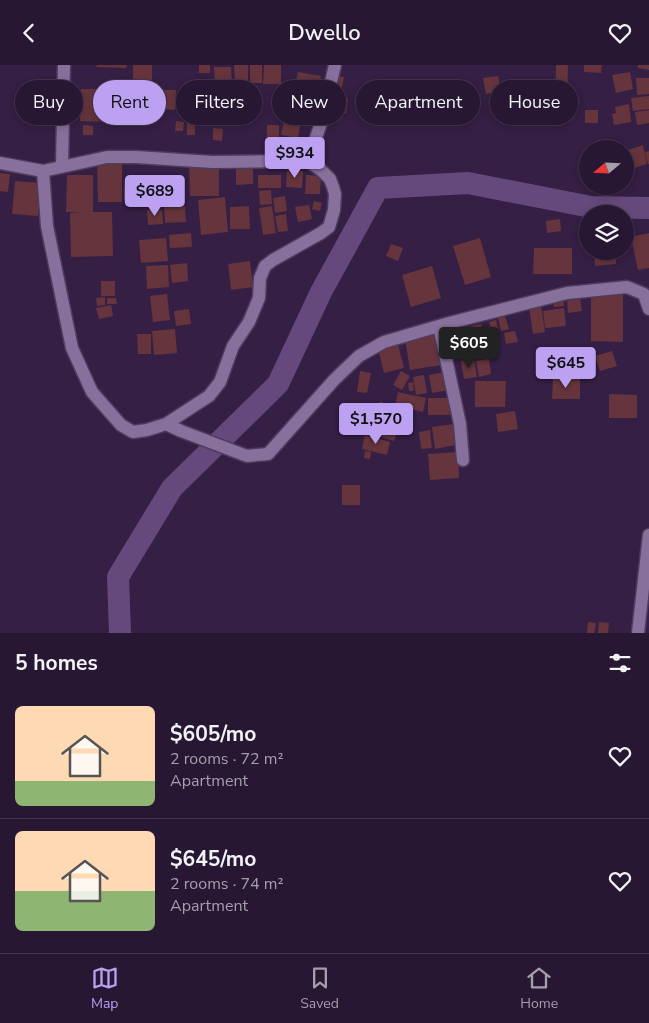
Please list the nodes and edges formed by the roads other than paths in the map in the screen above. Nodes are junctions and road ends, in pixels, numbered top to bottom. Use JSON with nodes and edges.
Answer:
{"nodes":[{"id":1,"x":64,"y":65,"type":"edge"},
{"id":2,"x":335,"y":65,"type":"edge"},
{"id":3,"x":308,"y":161,"type":"junction"},
{"id":4,"x":0,"y":163,"type":"edge"},
{"id":5,"x":62,"y":167,"type":"junction"},
{"id":6,"x":43,"y":171,"type":"junction"},
{"id":7,"x":649,"y":309,"type":"edge"},
{"id":8,"x":439,"y":326,"type":"junction"},
{"id":9,"x":166,"y":424,"type":"junction"},
{"id":10,"x":463,"y":460,"type":"dead end"},
{"id":11,"x":649,"y":535,"type":"edge"},
{"id":12,"x":638,"y":633,"type":"edge"}],
"edges":[{"from":1,"to":5,"type":"street"},
{"from":2,"to":3,"type":"street"},
{"from":3,"to":5,"type":"street"},
{"from":3,"to":9,"type":"street"},
{"from":4,"to":6,"type":"street"},
{"from":5,"to":6,"type":"street"},
{"from":6,"to":9,"type":"street"},
{"from":7,"to":8,"type":"street"},
{"from":8,"to":9,"type":"street"},
{"from":8,"to":10,"type":"street"},
{"from":11,"to":12,"type":"street"}]}
